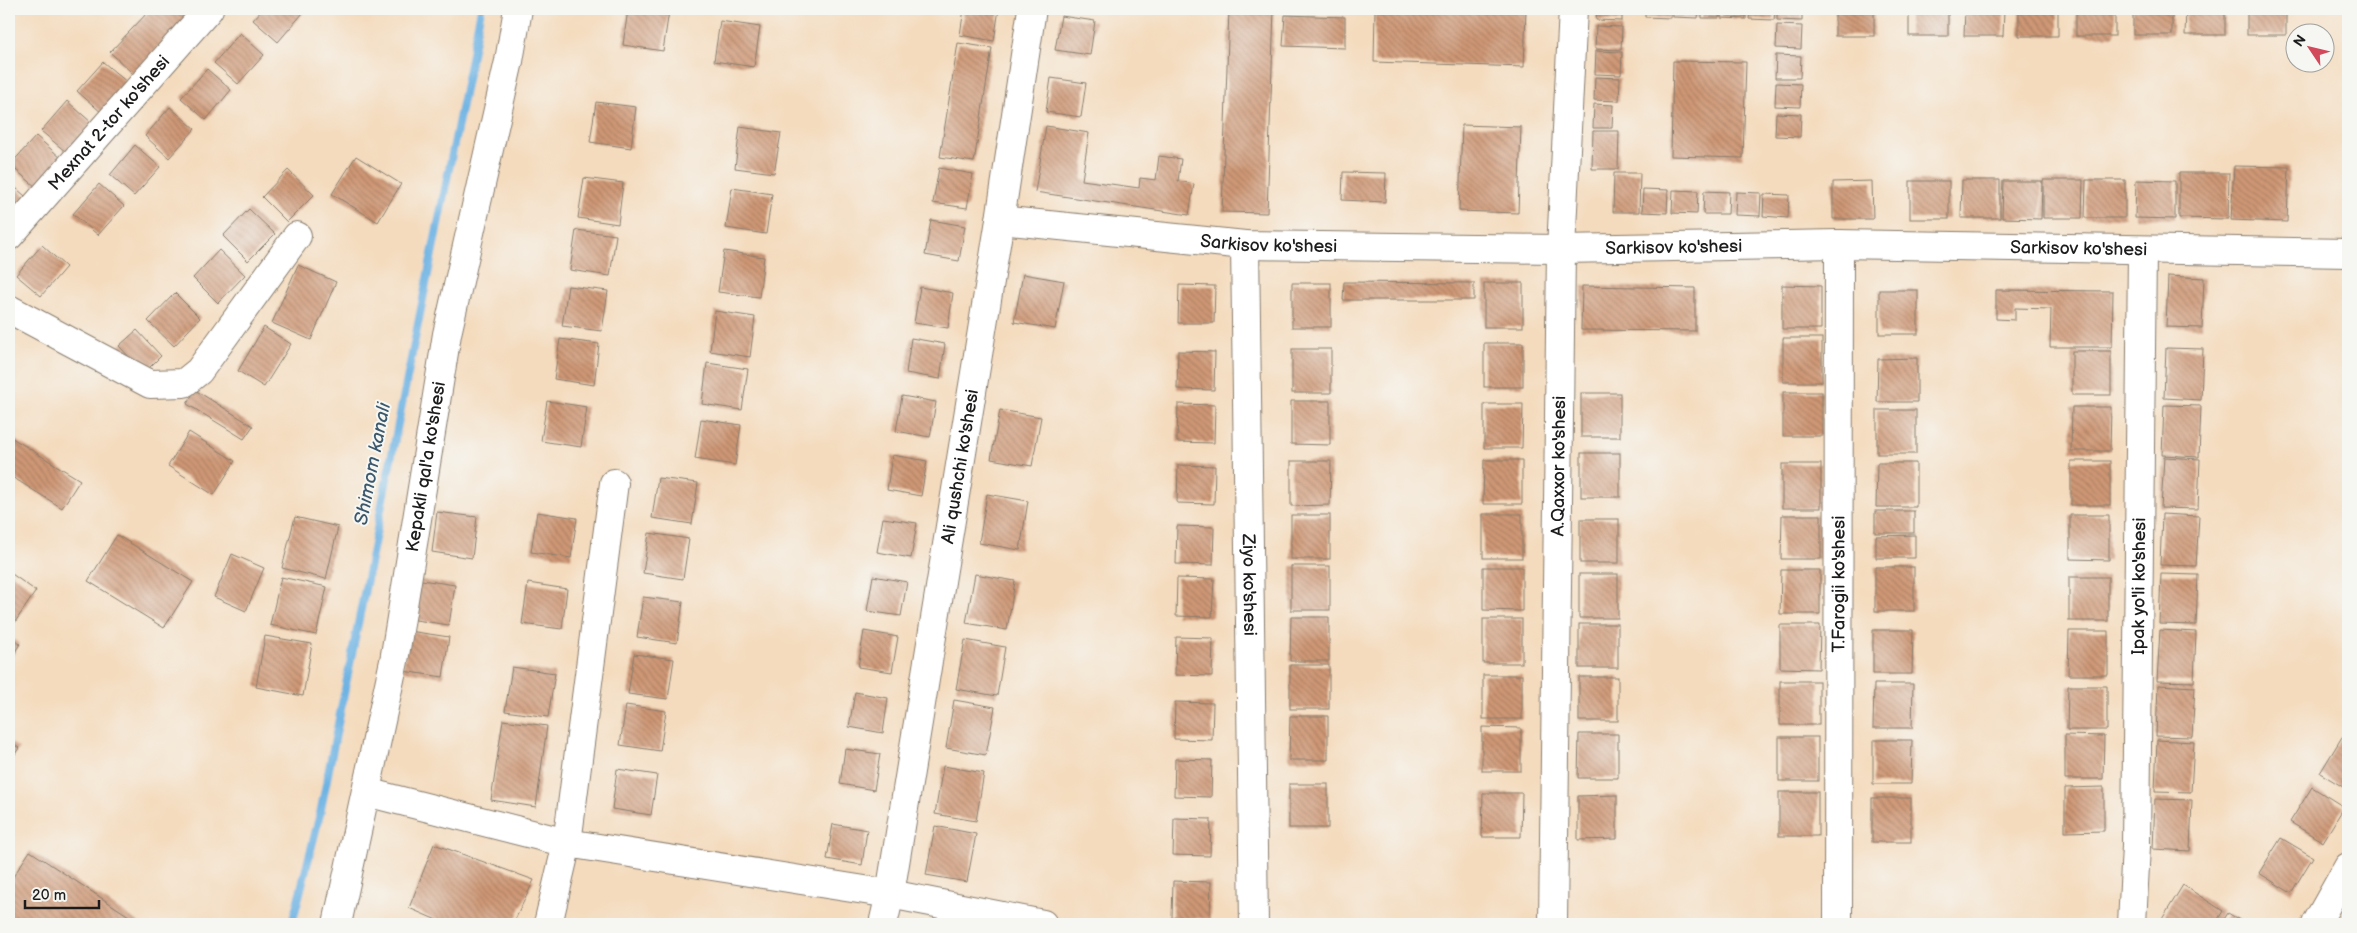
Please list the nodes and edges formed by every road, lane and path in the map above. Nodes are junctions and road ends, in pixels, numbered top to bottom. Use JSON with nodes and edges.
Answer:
{"nodes":[{"id":1,"x":209,"y":9,"type":"edge"},
{"id":2,"x":518,"y":9,"type":"edge"},
{"id":3,"x":1032,"y":9,"type":"edge"},
{"id":4,"x":1573,"y":9,"type":"edge"},
{"id":5,"x":1000,"y":220,"type":"junction"},
{"id":6,"x":9,"y":236,"type":"edge"},
{"id":7,"x":297,"y":236,"type":"dead end"},
{"id":8,"x":1839,"y":244,"type":"junction"},
{"id":9,"x":1245,"y":245,"type":"junction"},
{"id":10,"x":1561,"y":249,"type":"junction"},
{"id":11,"x":2142,"y":250,"type":"junction"},
{"id":12,"x":2348,"y":253,"type":"edge"},
{"id":13,"x":9,"y":309,"type":"edge"},
{"id":14,"x":614,"y":483,"type":"dead end"},
{"id":15,"x":366,"y":792,"type":"junction"},
{"id":16,"x":567,"y":843,"type":"junction"},
{"id":17,"x":2348,"y":867,"type":"edge"},
{"id":18,"x":890,"y":894,"type":"junction"},
{"id":19,"x":337,"y":924,"type":"edge"},
{"id":20,"x":548,"y":924,"type":"edge"},
{"id":21,"x":883,"y":924,"type":"edge"},
{"id":22,"x":1043,"y":924,"type":"edge"},
{"id":23,"x":1254,"y":924,"type":"edge"},
{"id":24,"x":1553,"y":924,"type":"edge"},
{"id":25,"x":1838,"y":924,"type":"edge"},
{"id":26,"x":2132,"y":924,"type":"edge"},
{"id":27,"x":2316,"y":924,"type":"edge"}],
"edges":[{"from":1,"to":6,"type":"street","name":"Mexnat 2-tor ko'shesi"},
{"from":2,"to":15,"type":"street","name":"Kepakli qal'a ko'shesi"},
{"from":3,"to":5,"type":"street","name":"Ali qushchi ko'shesi"},
{"from":4,"to":10,"type":"street","name":"A.Qaxxor ko'shesi"},
{"from":5,"to":9,"type":"street","name":"Sarkisov ko'shesi"},
{"from":5,"to":18,"type":"street","name":"Ali qushchi ko'shesi"},
{"from":7,"to":13,"type":"street"},
{"from":8,"to":10,"type":"street","name":"Sarkisov ko'shesi"},
{"from":8,"to":11,"type":"street","name":"Sarkisov ko'shesi"},
{"from":8,"to":25,"type":"street","name":"T.Farogii ko'shesi"},
{"from":9,"to":10,"type":"street","name":"Sarkisov ko'shesi"},
{"from":9,"to":23,"type":"street","name":"Ziyo ko'shesi"},
{"from":10,"to":24,"type":"street","name":"A.Qaxxor ko'shesi"},
{"from":11,"to":12,"type":"street","name":"Sarkisov ko'shesi"},
{"from":11,"to":26,"type":"street","name":"Ipak yo'li ko'shesi"},
{"from":14,"to":16,"type":"street"},
{"from":15,"to":16,"type":"street"},
{"from":15,"to":19,"type":"street","name":"Kepakli qal'a ko'shesi"},
{"from":16,"to":18,"type":"street"},
{"from":16,"to":20,"type":"street"},
{"from":17,"to":27,"type":"street"},
{"from":18,"to":21,"type":"street","name":"Ali qushchi ko'shesi"},
{"from":18,"to":22,"type":"street"}]}
